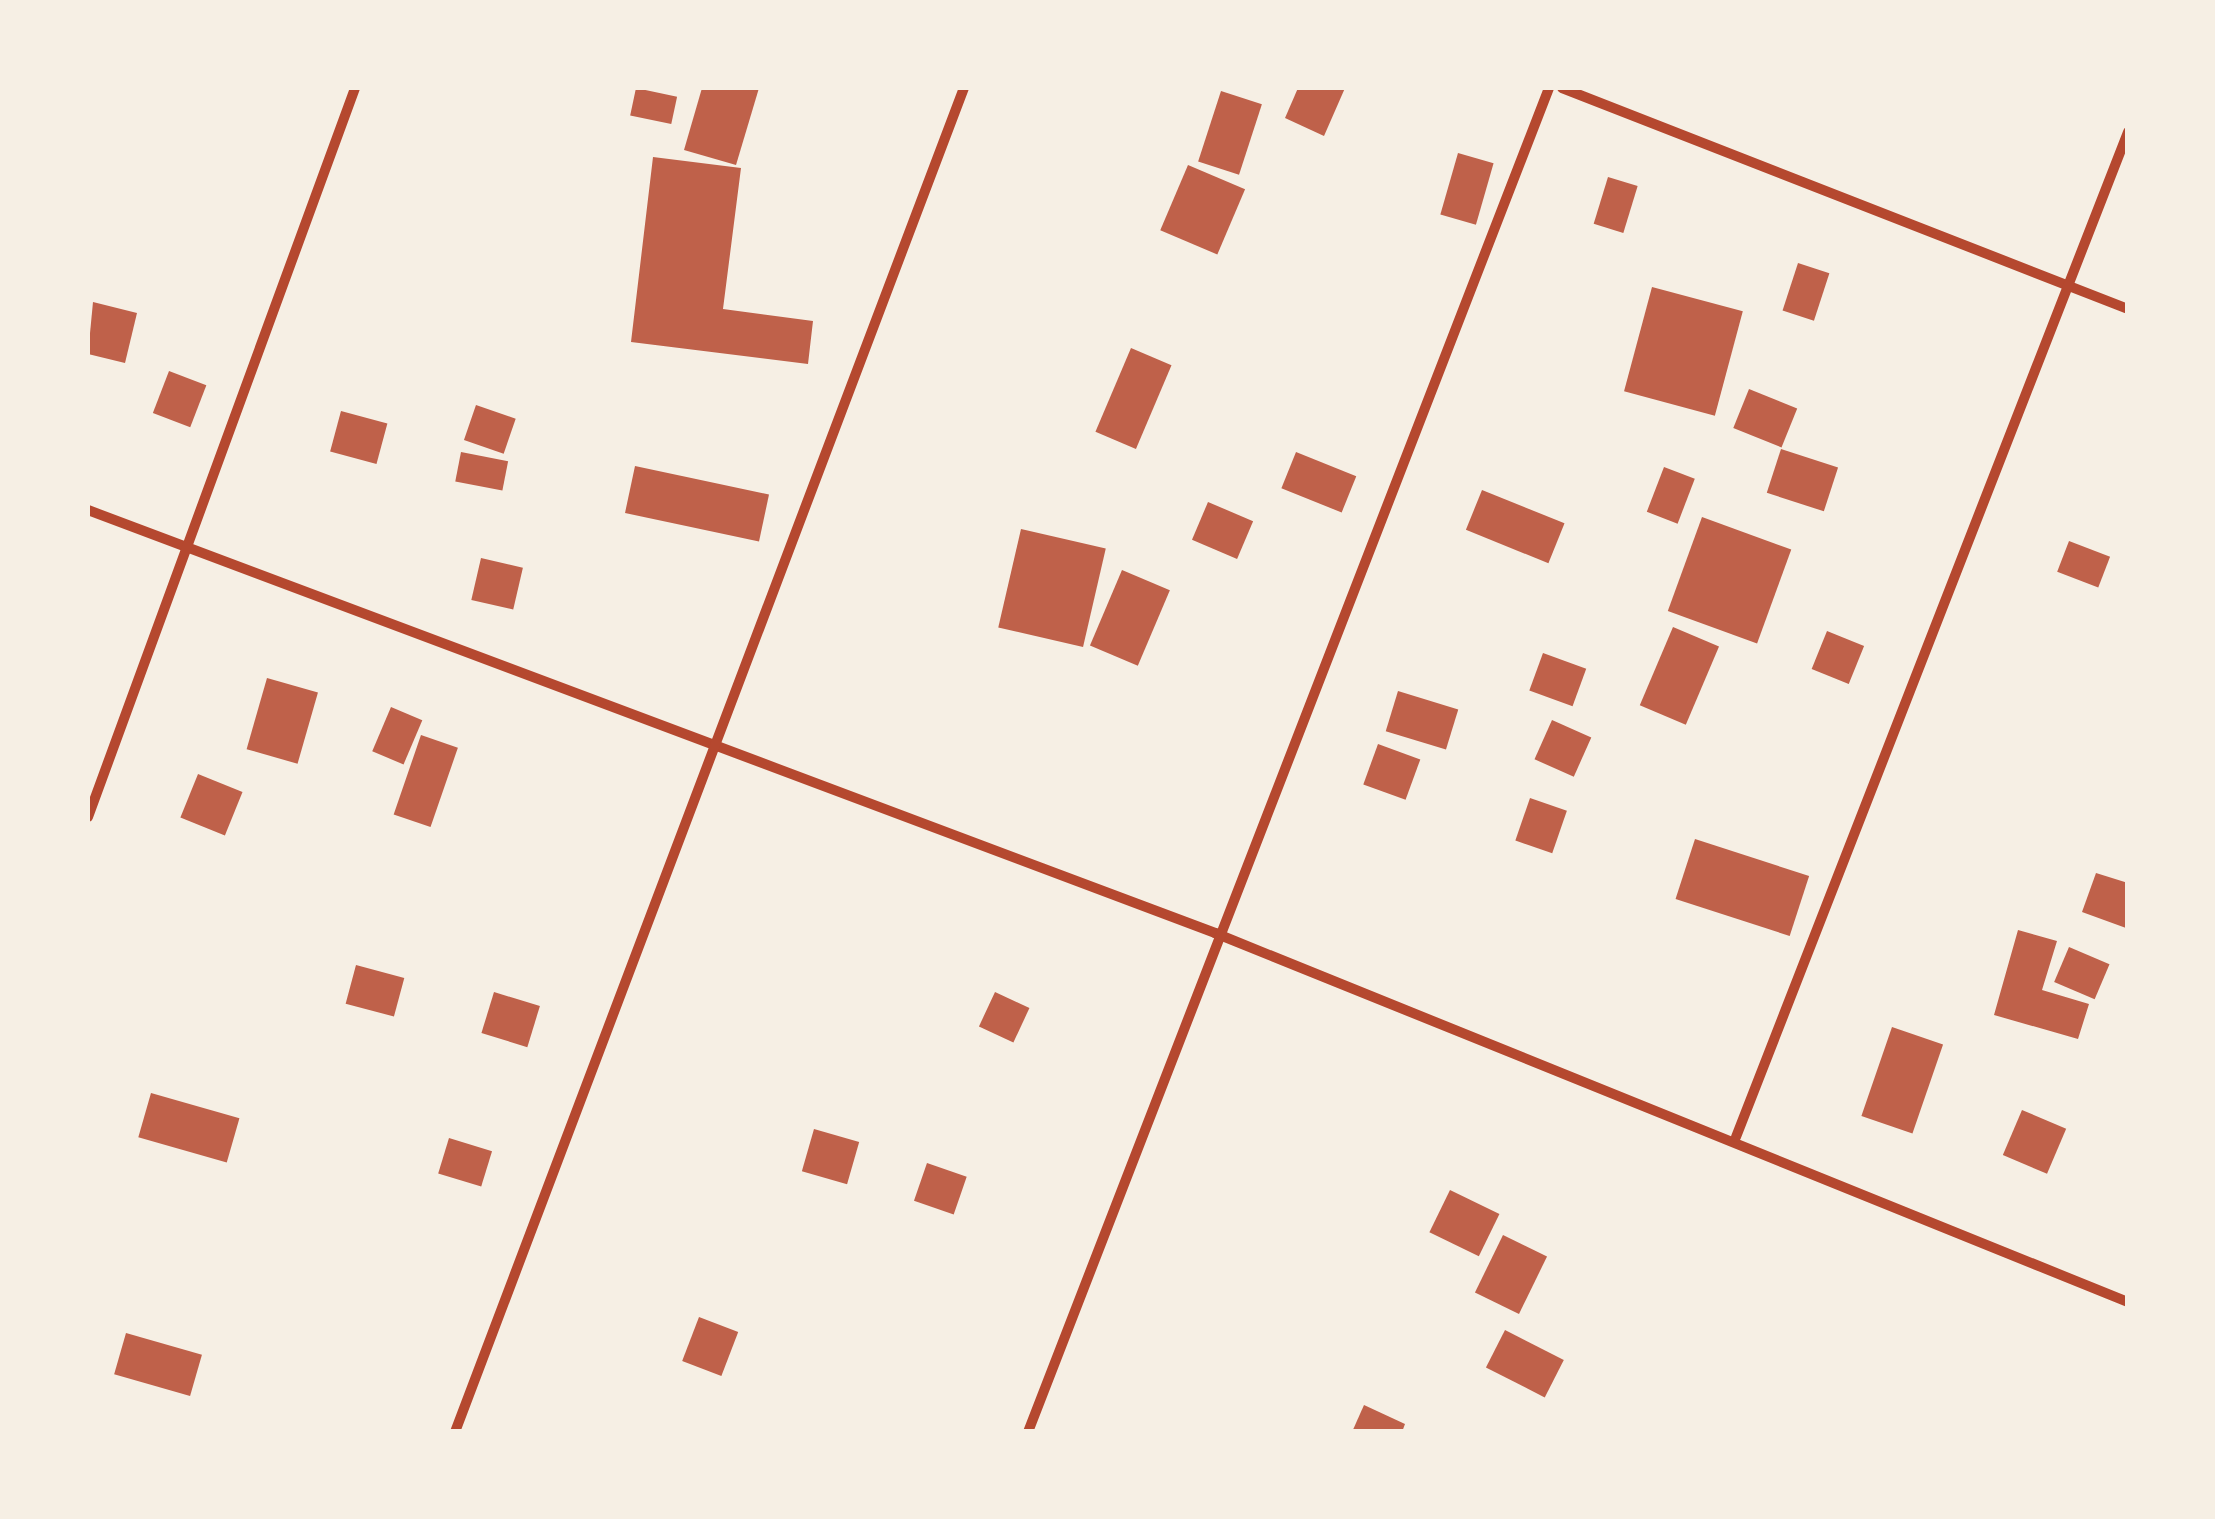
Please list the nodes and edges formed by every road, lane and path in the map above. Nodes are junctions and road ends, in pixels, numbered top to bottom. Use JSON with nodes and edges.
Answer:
{"nodes":[{"id":1,"x":355,"y":88,"type":"edge"},
{"id":2,"x":964,"y":88,"type":"edge"},
{"id":3,"x":1548,"y":88,"type":"edge"},
{"id":4,"x":1562,"y":88,"type":"edge"},
{"id":5,"x":2128,"y":132,"type":"edge"},
{"id":6,"x":2065,"y":284,"type":"junction"},
{"id":7,"x":2128,"y":309,"type":"edge"},
{"id":8,"x":88,"y":510,"type":"edge"},
{"id":9,"x":187,"y":549,"type":"junction"},
{"id":10,"x":710,"y":743,"type":"junction"},
{"id":11,"x":88,"y":817,"type":"edge"},
{"id":12,"x":1215,"y":933,"type":"junction"},
{"id":13,"x":1736,"y":1137,"type":"junction"},
{"id":14,"x":2128,"y":1302,"type":"edge"},
{"id":15,"x":455,"y":1432,"type":"edge"},
{"id":16,"x":1028,"y":1432,"type":"edge"}],
"edges":[{"from":1,"to":9,"type":"street"},
{"from":2,"to":10,"type":"street"},
{"from":3,"to":12,"type":"street"},
{"from":4,"to":6,"type":"street"},
{"from":5,"to":6,"type":"street"},
{"from":6,"to":7,"type":"street"},
{"from":6,"to":13,"type":"street"},
{"from":8,"to":9,"type":"street"},
{"from":9,"to":10,"type":"street"},
{"from":9,"to":11,"type":"street"},
{"from":10,"to":12,"type":"street"},
{"from":10,"to":15,"type":"street"},
{"from":12,"to":13,"type":"street"},
{"from":12,"to":16,"type":"street"},
{"from":13,"to":14,"type":"street"}]}
